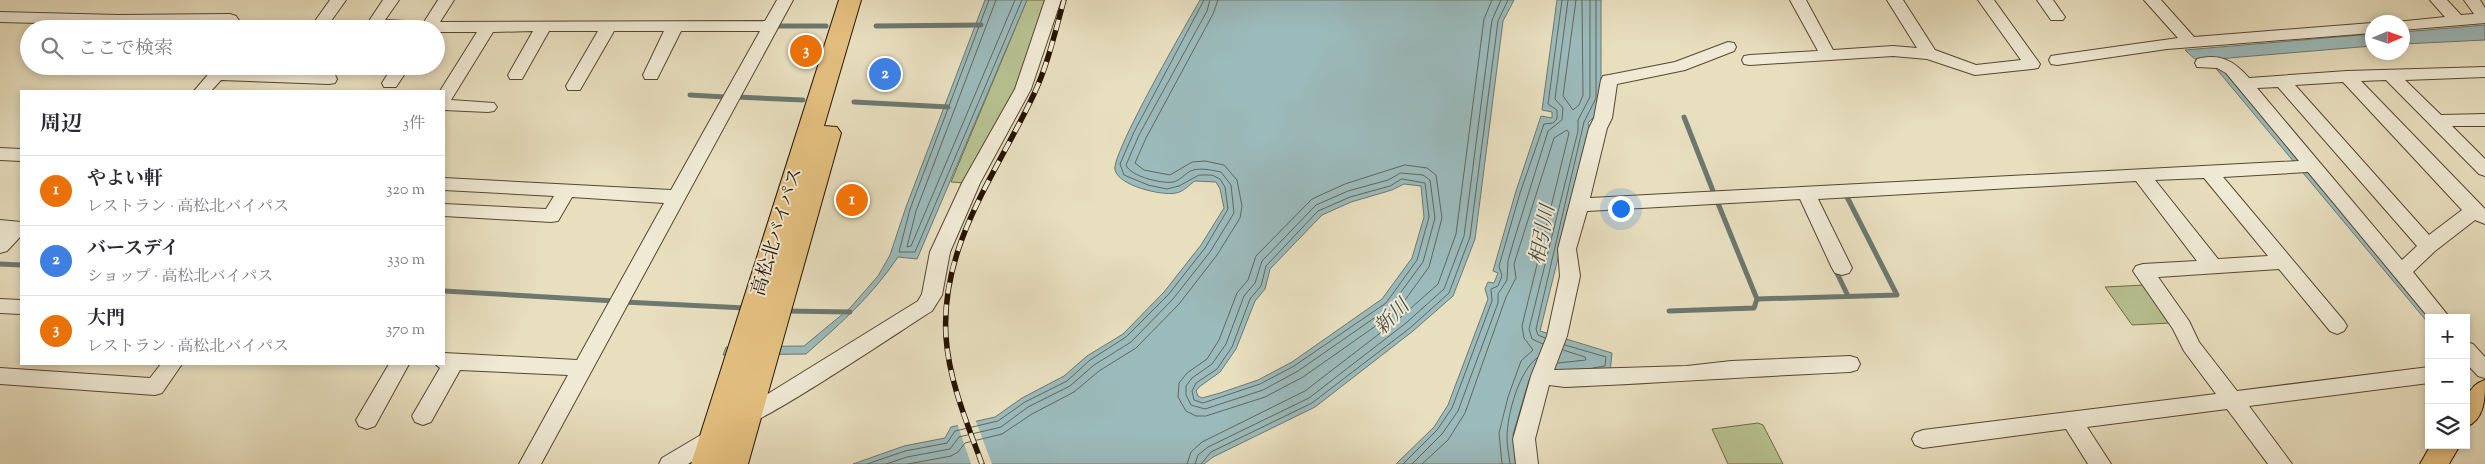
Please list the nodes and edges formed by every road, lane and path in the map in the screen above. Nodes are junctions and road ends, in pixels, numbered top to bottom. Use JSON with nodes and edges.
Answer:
{"nodes":[{"id":1,"x":338,"y":0,"type":"edge"},
{"id":2,"x":391,"y":0,"type":"edge"},
{"id":3,"x":446,"y":0,"type":"edge"},
{"id":4,"x":785,"y":0,"type":"edge"},
{"id":5,"x":850,"y":0,"type":"edge"},
{"id":6,"x":867,"y":0,"type":"edge"},
{"id":7,"x":1053,"y":0,"type":"edge"},
{"id":8,"x":1798,"y":0,"type":"edge"},
{"id":9,"x":1895,"y":0,"type":"edge"},
{"id":10,"x":1986,"y":0,"type":"edge"},
{"id":11,"x":2045,"y":0,"type":"edge"},
{"id":12,"x":2152,"y":0,"type":"edge"},
{"id":13,"x":2438,"y":0,"type":"edge"},
{"id":14,"x":2472,"y":0,"type":"edge"},
{"id":15,"x":0,"y":17,"type":"edge"},
{"id":16,"x":2057,"y":17,"type":"dead end"},
{"id":17,"x":118,"y":20,"type":"edge"},
{"id":18,"x":118,"y":20,"type":"edge"},
{"id":19,"x":231,"y":20,"type":"edge"},
{"id":20,"x":324,"y":20,"type":"edge"},
{"id":21,"x":377,"y":20,"type":"edge"},
{"id":22,"x":433,"y":20,"type":"edge"},
{"id":23,"x":2458,"y":21,"type":"junction"},
{"id":24,"x":2410,"y":24,"type":"edge"},
{"id":25,"x":675,"y":26,"type":"junction"},
{"id":26,"x":770,"y":26,"type":"junction"},
{"id":27,"x":488,"y":27,"type":"junction"},
{"id":28,"x":544,"y":27,"type":"junction"},
{"id":29,"x":608,"y":27,"type":"junction"},
{"id":30,"x":445,"y":28,"type":"edge"},
{"id":31,"x":2365,"y":29,"type":"edge"},
{"id":32,"x":2192,"y":43,"type":"junction"},
{"id":33,"x":1728,"y":47,"type":"dead end"},
{"id":34,"x":1929,"y":54,"type":"junction"},
{"id":35,"x":1828,"y":55,"type":"junction"},
{"id":36,"x":1750,"y":60,"type":"dead end"},
{"id":37,"x":2058,"y":60,"type":"dead end"},
{"id":38,"x":2203,"y":63,"type":"dead end"},
{"id":39,"x":2485,"y":72,"type":"edge"},
{"id":40,"x":2390,"y":74,"type":"junction"},
{"id":41,"x":217,"y":75,"type":"edge"},
{"id":42,"x":217,"y":75,"type":"edge"},
{"id":43,"x":396,"y":75,"type":"edge"},
{"id":44,"x":516,"y":75,"type":"dead end"},
{"id":45,"x":651,"y":75,"type":"dead end"},
{"id":46,"x":2347,"y":76,"type":"junction"},
{"id":47,"x":329,"y":79,"type":"edge"},
{"id":48,"x":2283,"y":82,"type":"junction"},
{"id":49,"x":390,"y":83,"type":"dead end"},
{"id":50,"x":2245,"y":84,"type":"junction"},
{"id":51,"x":574,"y":86,"type":"dead end"},
{"id":52,"x":203,"y":90,"type":"edge"},
{"id":53,"x":445,"y":96,"type":"edge"},
{"id":54,"x":445,"y":105,"type":"edge"},
{"id":55,"x":488,"y":108,"type":"dead end"},
{"id":56,"x":2485,"y":120,"type":"edge"},
{"id":57,"x":2437,"y":121,"type":"junction"},
{"id":58,"x":0,"y":154,"type":"edge"},
{"id":59,"x":20,"y":155,"type":"edge"},
{"id":60,"x":2306,"y":166,"type":"junction"},
{"id":61,"x":2485,"y":170,"type":"edge"},
{"id":62,"x":2208,"y":171,"type":"junction"},
{"id":63,"x":2140,"y":174,"type":"junction"},
{"id":64,"x":445,"y":184,"type":"edge"},
{"id":65,"x":566,"y":191,"type":"junction"},
{"id":66,"x":1807,"y":194,"type":"junction"},
{"id":67,"x":676,"y":197,"type":"junction"},
{"id":68,"x":1579,"y":205,"type":"junction"},
{"id":69,"x":445,"y":210,"type":"edge"},
{"id":70,"x":2479,"y":214,"type":"edge"},
{"id":71,"x":0,"y":227,"type":"edge"},
{"id":72,"x":0,"y":246,"type":"edge"},
{"id":73,"x":2428,"y":246,"type":"junction"},
{"id":74,"x":2285,"y":262,"type":"junction"},
{"id":75,"x":2213,"y":267,"type":"junction"},
{"id":76,"x":1842,"y":268,"type":"dead end"},
{"id":77,"x":2401,"y":272,"type":"junction"},
{"id":78,"x":0,"y":306,"type":"edge"},
{"id":79,"x":20,"y":308,"type":"edge"},
{"id":80,"x":2437,"y":314,"type":"edge"},
{"id":81,"x":2338,"y":326,"type":"dead end"},
{"id":82,"x":2470,"y":357,"type":"edge"},
{"id":83,"x":449,"y":361,"type":"edge"},
{"id":84,"x":1850,"y":364,"type":"dead end"},
{"id":85,"x":171,"y":365,"type":"edge"},
{"id":86,"x":398,"y":365,"type":"edge"},
{"id":87,"x":582,"y":368,"type":"junction"},
{"id":88,"x":1542,"y":373,"type":"junction"},
{"id":89,"x":2480,"y":375,"type":"edge"},
{"id":90,"x":0,"y":376,"type":"edge"},
{"id":91,"x":2425,"y":376,"type":"edge"},
{"id":92,"x":2232,"y":400,"type":"junction"},
{"id":93,"x":2470,"y":404,"type":"edge"},
{"id":94,"x":423,"y":416,"type":"dead end"},
{"id":95,"x":367,"y":420,"type":"dead end"},
{"id":96,"x":2072,"y":421,"type":"junction"},
{"id":97,"x":1922,"y":439,"type":"dead end"},
{"id":98,"x":726,"y":442,"type":"edge"},
{"id":99,"x":2443,"y":449,"type":"edge"},
{"id":100,"x":530,"y":464,"type":"edge"},
{"id":101,"x":670,"y":464,"type":"edge"},
{"id":102,"x":1527,"y":464,"type":"edge"},
{"id":103,"x":2100,"y":464,"type":"edge"},
{"id":104,"x":2282,"y":464,"type":"edge"},
{"id":105,"x":2434,"y":464,"type":"edge"}],
"edges":[{"from":1,"to":20,"type":"street"},
{"from":2,"to":21,"type":"street"},
{"from":3,"to":22,"type":"street"},
{"from":4,"to":26,"type":"street"},
{"from":5,"to":98,"type":"highway","name":"高松北バイパス"},
{"from":6,"to":98,"type":"highway","name":"高松北バイパス"},
{"from":7,"to":98,"type":"street"},
{"from":8,"to":35,"type":"street"},
{"from":9,"to":34,"type":"street"},
{"from":10,"to":34,"type":"street"},
{"from":11,"to":16,"type":"street"},
{"from":12,"to":32,"type":"street"},
{"from":13,"to":23,"type":"street"},
{"from":14,"to":23,"type":"street"},
{"from":15,"to":18,"type":"street"},
{"from":17,"to":19,"type":"street"},
{"from":23,"to":24,"type":"street"},
{"from":25,"to":26,"type":"street"},
{"from":25,"to":29,"type":"street"},
{"from":25,"to":45,"type":"street"},
{"from":26,"to":67,"type":"street"},
{"from":27,"to":28,"type":"street"},
{"from":27,"to":30,"type":"street"},
{"from":27,"to":53,"type":"street"},
{"from":28,"to":29,"type":"street"},
{"from":28,"to":44,"type":"street"},
{"from":29,"to":51,"type":"street"},
{"from":31,"to":32,"type":"street"},
{"from":32,"to":37,"type":"street"},
{"from":33,"to":68,"type":"street"},
{"from":34,"to":35,"type":"street"},
{"from":35,"to":36,"type":"street"},
{"from":38,"to":50,"type":"street"},
{"from":39,"to":40,"type":"street"},
{"from":40,"to":46,"type":"street"},
{"from":40,"to":57,"type":"street"},
{"from":41,"to":47,"type":"street"},
{"from":42,"to":52,"type":"street"},
{"from":43,"to":49,"type":"street"},
{"from":46,"to":48,"type":"street"},
{"from":46,"to":70,"type":"street"},
{"from":48,"to":50,"type":"street"},
{"from":48,"to":73,"type":"street"},
{"from":50,"to":60,"type":"street"},
{"from":54,"to":55,"type":"street"},
{"from":56,"to":57,"type":"street"},
{"from":57,"to":61,"type":"street"},
{"from":58,"to":59,"type":"street"},
{"from":60,"to":62,"type":"street"},
{"from":60,"to":77,"type":"street"},
{"from":62,"to":63,"type":"street"},
{"from":62,"to":74,"type":"street"},
{"from":63,"to":66,"type":"street"},
{"from":63,"to":75,"type":"street"},
{"from":64,"to":65,"type":"street"},
{"from":65,"to":67,"type":"street"},
{"from":65,"to":69,"type":"street"},
{"from":66,"to":68,"type":"street"},
{"from":66,"to":76,"type":"street"},
{"from":67,"to":87,"type":"street"},
{"from":68,"to":88,"type":"street"},
{"from":70,"to":73,"type":"street"},
{"from":71,"to":72,"type":"street"},
{"from":73,"to":77,"type":"street"},
{"from":74,"to":75,"type":"street"},
{"from":74,"to":81,"type":"street"},
{"from":75,"to":92,"type":"street"},
{"from":77,"to":80,"type":"street"},
{"from":78,"to":79,"type":"street"},
{"from":82,"to":89,"type":"street"},
{"from":83,"to":87,"type":"street"},
{"from":83,"to":94,"type":"street"},
{"from":84,"to":88,"type":"street"},
{"from":85,"to":90,"type":"street"},
{"from":86,"to":95,"type":"street"},
{"from":87,"to":100,"type":"street"},
{"from":88,"to":102,"type":"street"},
{"from":89,"to":93,"type":"main road"},
{"from":91,"to":92,"type":"street"},
{"from":92,"to":96,"type":"street"},
{"from":92,"to":104,"type":"street"},
{"from":96,"to":97,"type":"street"},
{"from":96,"to":103,"type":"street"},
{"from":98,"to":101,"type":"street"},
{"from":99,"to":105,"type":"main road"}]}
